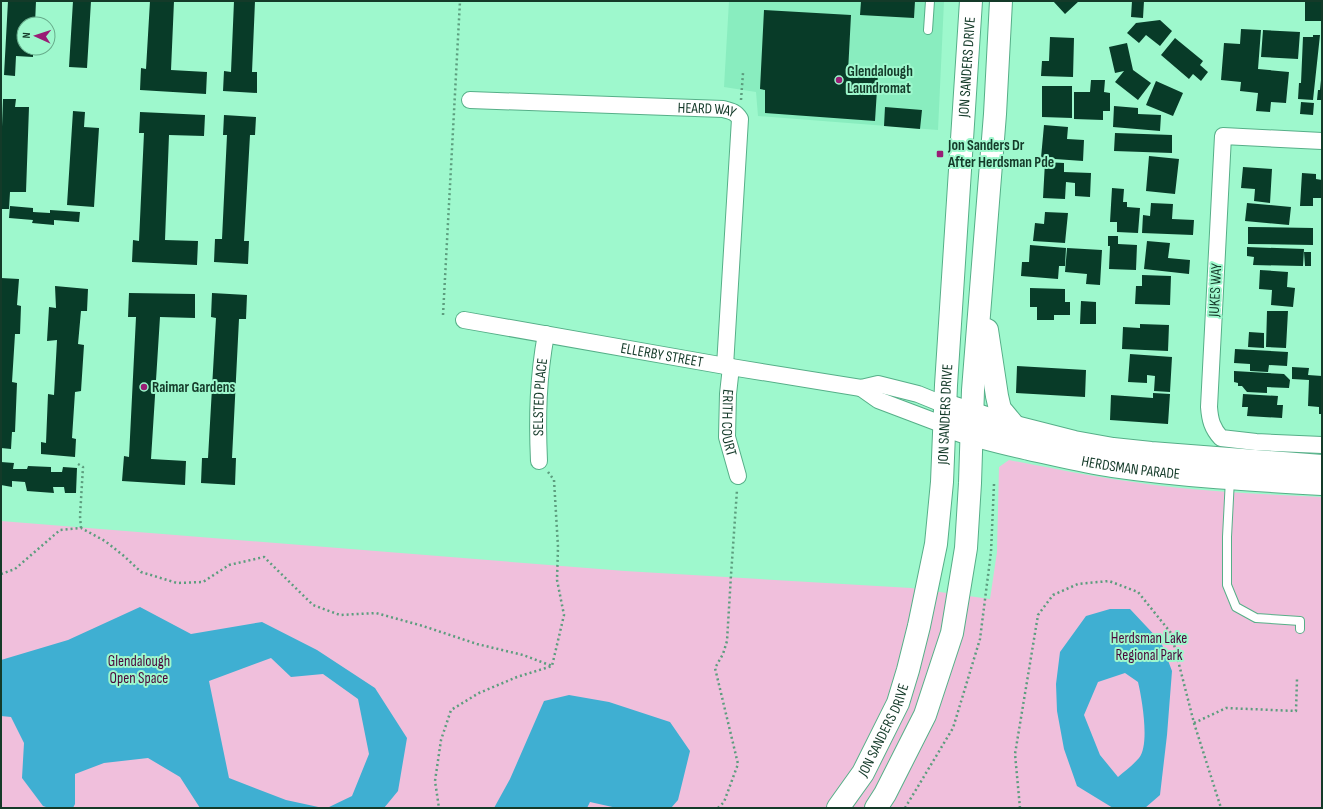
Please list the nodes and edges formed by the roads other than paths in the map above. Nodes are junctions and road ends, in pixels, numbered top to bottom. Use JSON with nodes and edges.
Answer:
{"nodes":[{"id":1,"x":930,"y":1,"type":"edge"},
{"id":2,"x":971,"y":1,"type":"edge"},
{"id":3,"x":1001,"y":1,"type":"edge"},
{"id":4,"x":928,"y":30,"type":"dead end"},
{"id":5,"x":470,"y":100,"type":"dead end"},
{"id":6,"x":1322,"y":141,"type":"edge"},
{"id":7,"x":981,"y":289,"type":"junction"},
{"id":8,"x":464,"y":320,"type":"dead end"},
{"id":9,"x":546,"y":334,"type":"junction"},
{"id":10,"x":728,"y":367,"type":"junction"},
{"id":11,"x":945,"y":415,"type":"junction"},
{"id":12,"x":972,"y":425,"type":"junction"},
{"id":13,"x":1015,"y":427,"type":"junction"},
{"id":14,"x":1322,"y":445,"type":"edge"},
{"id":15,"x":539,"y":461,"type":"road end"},
{"id":16,"x":1322,"y":466,"type":"edge"},
{"id":17,"x":1230,"y":469,"type":"junction"},
{"id":18,"x":738,"y":476,"type":"road end"},
{"id":19,"x":1322,"y":484,"type":"edge"},
{"id":20,"x":958,"y":594,"type":"junction"},
{"id":21,"x":1300,"y":629,"type":"dead end"},
{"id":22,"x":908,"y":670,"type":"junction"},
{"id":23,"x":838,"y":808,"type":"edge"},
{"id":24,"x":876,"y":808,"type":"edge"}],
"edges":[{"from":1,"to":4,"type":"lane"},
{"from":2,"to":11,"type":"main road","name":"JON SANDERS DRIVE"},
{"from":3,"to":7,"type":"main road","name":"JON SANDERS DRIVE"},
{"from":5,"to":10,"type":"street","name":"HEARD WAY"},
{"from":6,"to":14,"type":"street","name":"JUKES WAY"},
{"from":7,"to":12,"type":"main road","name":"JON SANDERS DRIVE"},
{"from":7,"to":13,"type":"main road"},
{"from":8,"to":9,"type":"street","name":"ELLERBY STREET"},
{"from":9,"to":10,"type":"street","name":"ELLERBY STREET"},
{"from":9,"to":15,"type":"street","name":"SELSTED PLACE"},
{"from":10,"to":11,"type":"street","name":"ELLERBY STREET"},
{"from":10,"to":18,"type":"street","name":"ERITH COURT"},
{"from":11,"to":12,"type":"main road","name":"HERDSMAN PARADE"},
{"from":11,"to":22,"type":"main road","name":"JON SANDERS DRIVE"},
{"from":12,"to":13,"type":"main road","name":"HERDSMAN PARADE"},
{"from":12,"to":17,"type":"main road","name":"HERDSMAN PARADE"},
{"from":12,"to":20,"type":"main road","name":"JON SANDERS DRIVE"},
{"from":13,"to":17,"type":"main road","name":"HERDSMAN PARADE"},
{"from":16,"to":17,"type":"main road","name":"HERDSMAN PARADE"},
{"from":17,"to":19,"type":"main road","name":"HERDSMAN PARADE"},
{"from":17,"to":21,"type":"lane"},
{"from":20,"to":22,"type":"main road"},
{"from":20,"to":24,"type":"main road","name":"JON SANDERS DRIVE"},
{"from":22,"to":23,"type":"main road","name":"JON SANDERS DRIVE"}]}
